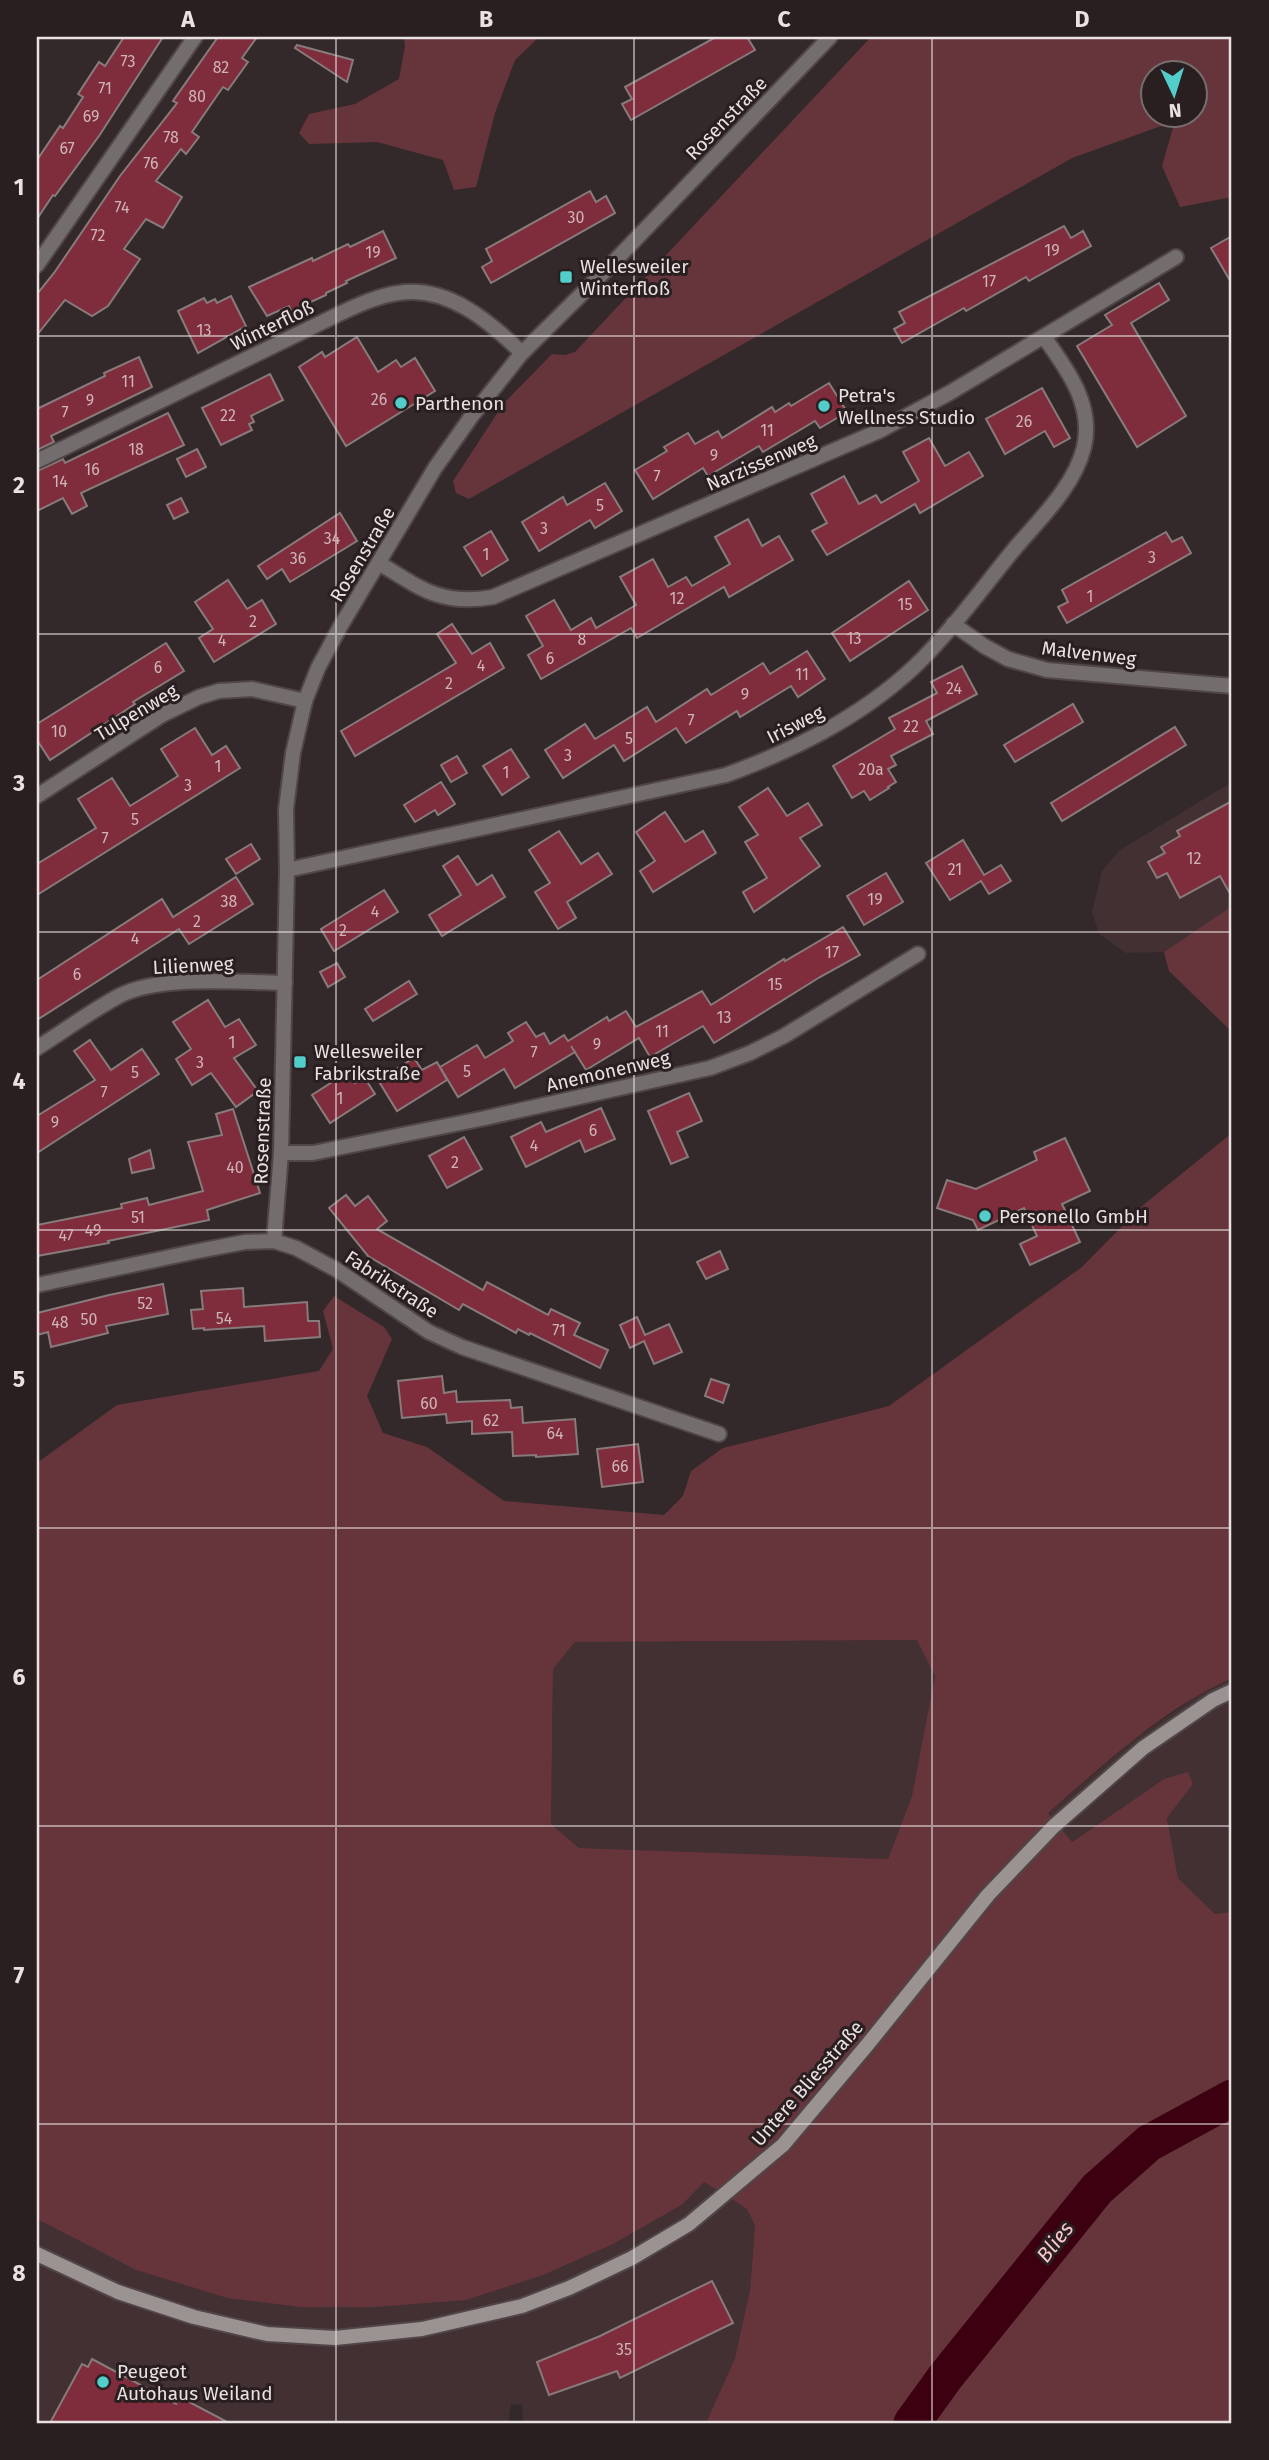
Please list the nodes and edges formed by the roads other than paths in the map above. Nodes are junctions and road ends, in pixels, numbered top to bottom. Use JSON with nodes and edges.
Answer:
{"nodes":[{"id":1,"x":195,"y":37,"type":"edge"},
{"id":2,"x":830,"y":37,"type":"edge"},
{"id":3,"x":1176,"y":257,"type":"dead end"},
{"id":4,"x":37,"y":264,"type":"edge"},
{"id":5,"x":1044,"y":337,"type":"junction"},
{"id":6,"x":522,"y":353,"type":"junction"},
{"id":7,"x":37,"y":461,"type":"edge"},
{"id":8,"x":379,"y":563,"type":"junction"},
{"id":9,"x":953,"y":624,"type":"junction"},
{"id":10,"x":1232,"y":686,"type":"edge"},
{"id":11,"x":305,"y":702,"type":"junction"},
{"id":12,"x":37,"y":796,"type":"edge"},
{"id":13,"x":287,"y":870,"type":"junction"},
{"id":14,"x":918,"y":954,"type":"dead end"},
{"id":15,"x":285,"y":982,"type":"junction"},
{"id":16,"x":37,"y":1048,"type":"edge"},
{"id":17,"x":281,"y":1153,"type":"junction"},
{"id":18,"x":274,"y":1241,"type":"junction"},
{"id":19,"x":37,"y":1285,"type":"edge"},
{"id":20,"x":719,"y":1434,"type":"dead end"},
{"id":21,"x":1232,"y":1691,"type":"edge"},
{"id":22,"x":37,"y":2254,"type":"edge"}],
"edges":[{"from":1,"to":4,"type":"street"},
{"from":2,"to":6,"type":"street","name":"Rosenstraße"},
{"from":3,"to":5,"type":"street","name":"Narzissenweg"},
{"from":5,"to":8,"type":"street","name":"Narzissenweg"},
{"from":5,"to":9,"type":"street","name":"Irisweg"},
{"from":6,"to":7,"type":"street","name":"Winterfloß"},
{"from":6,"to":8,"type":"street","name":"Rosenstraße"},
{"from":8,"to":11,"type":"street","name":"Rosenstraße"},
{"from":9,"to":10,"type":"street","name":"Malvenweg"},
{"from":9,"to":13,"type":"street","name":"Irisweg"},
{"from":11,"to":12,"type":"street","name":"Tulpenweg"},
{"from":11,"to":13,"type":"street","name":"Rosenstraße"},
{"from":13,"to":15,"type":"street","name":"Rosenstraße"},
{"from":14,"to":17,"type":"street","name":"Anemonenweg"},
{"from":15,"to":16,"type":"street","name":"Lilienweg"},
{"from":15,"to":17,"type":"street","name":"Rosenstraße"},
{"from":17,"to":18,"type":"street","name":"Rosenstraße"},
{"from":18,"to":19,"type":"street","name":"Fabrikstraße"},
{"from":18,"to":20,"type":"street","name":"Fabrikstraße"},
{"from":21,"to":22,"type":"main road","name":"Untere Bliesstraße"}]}
